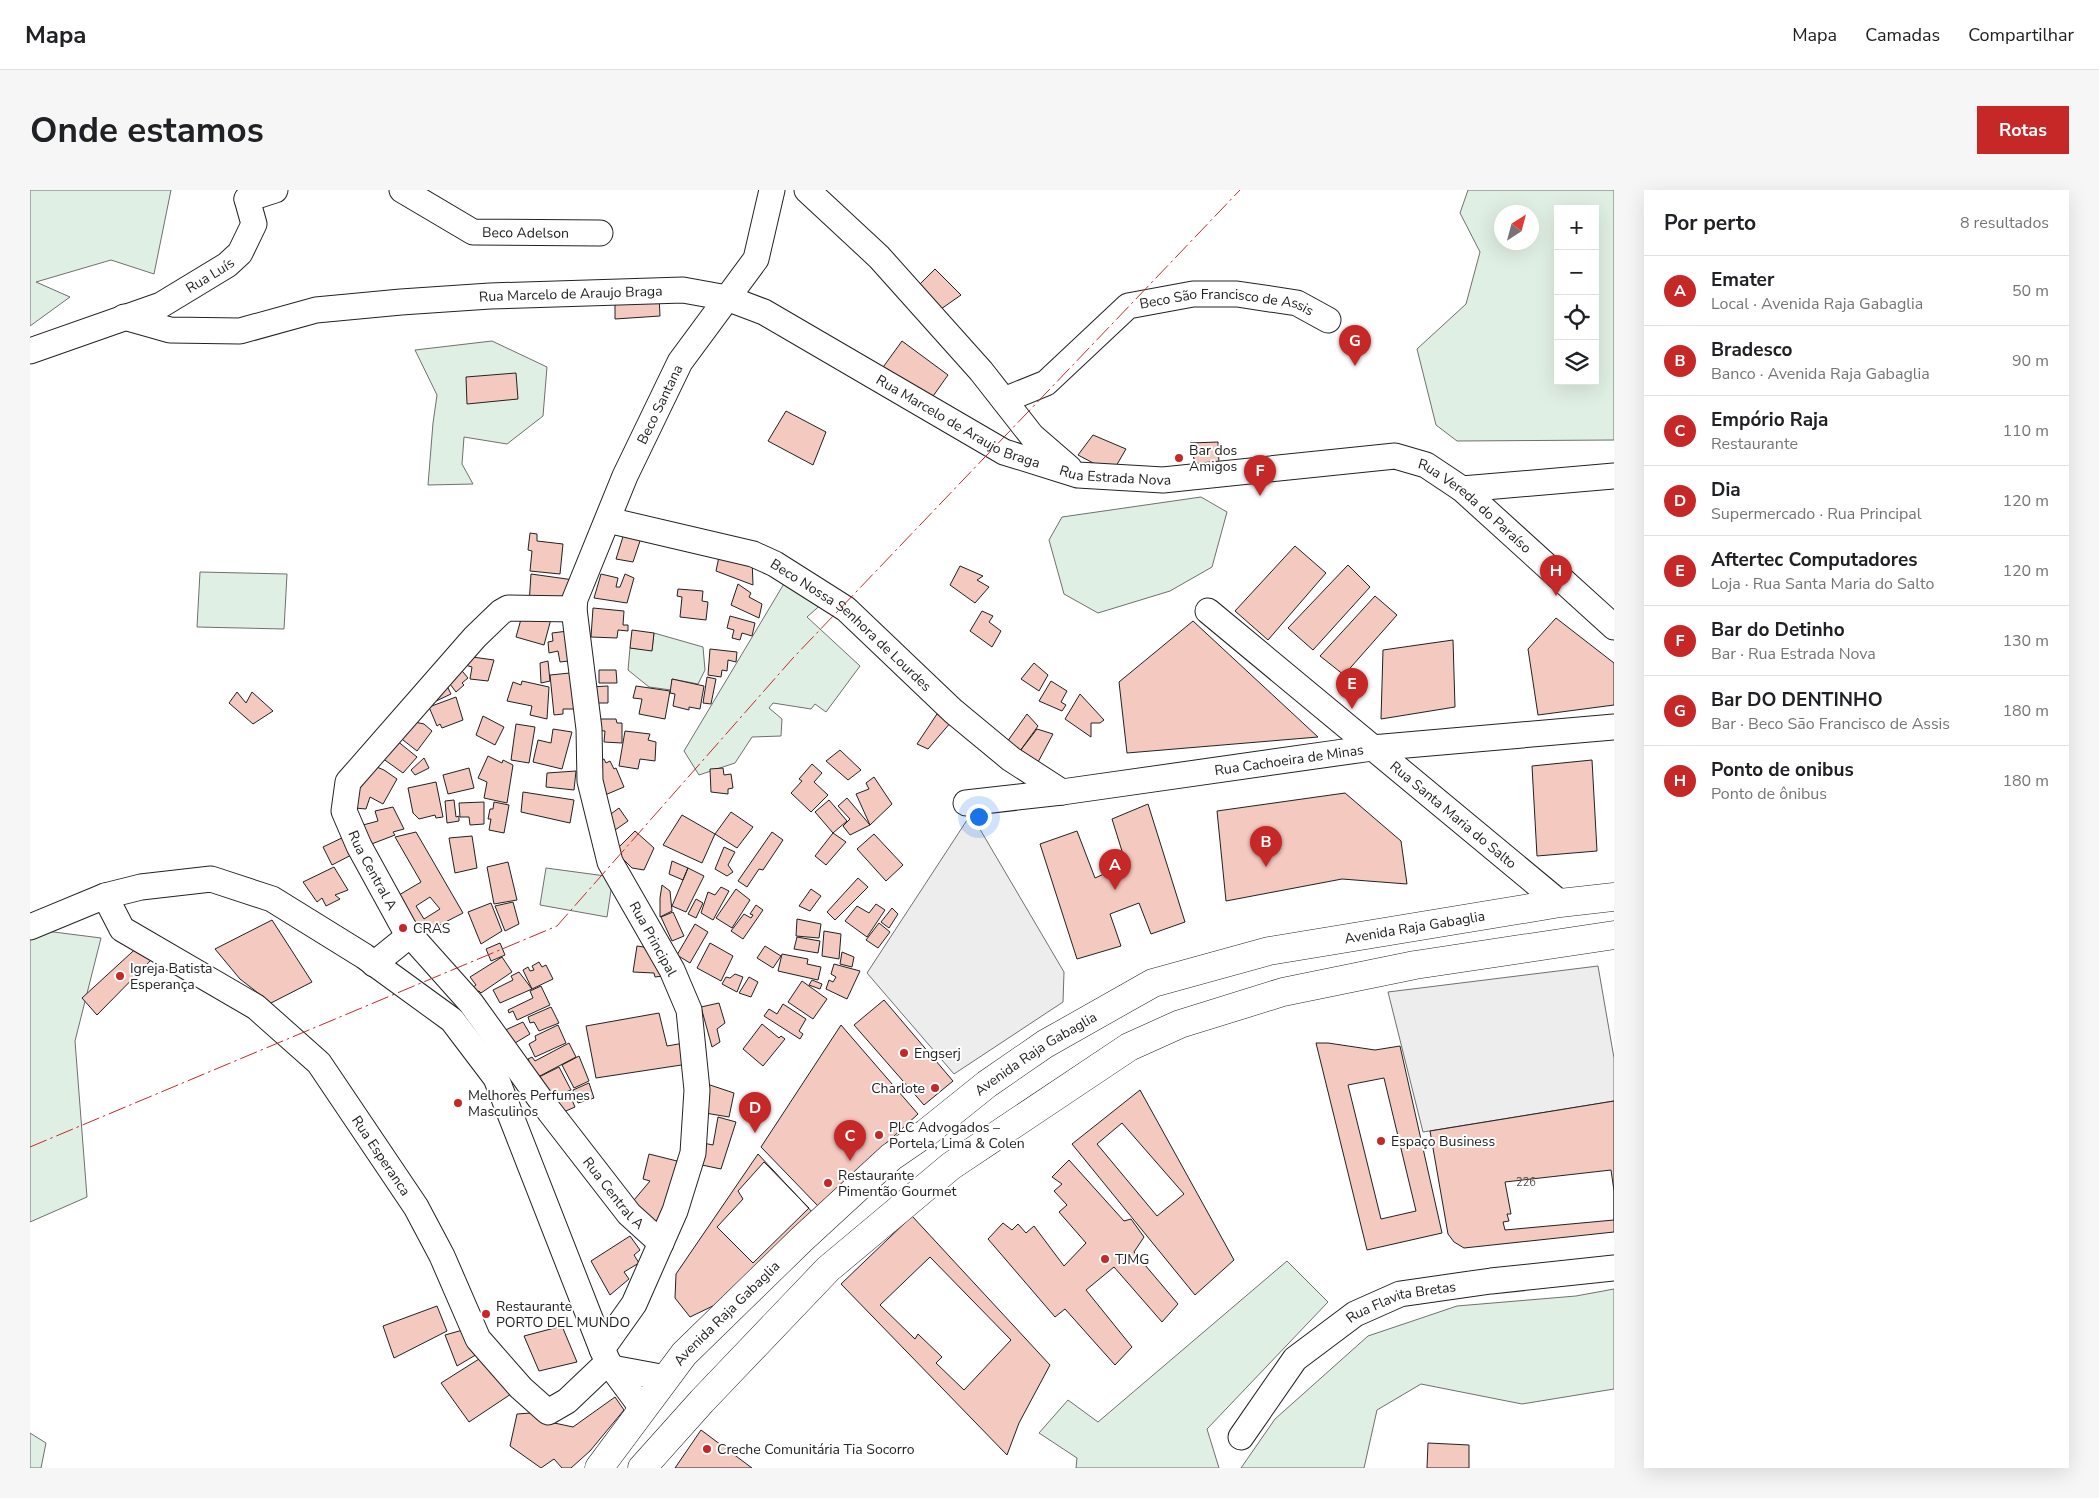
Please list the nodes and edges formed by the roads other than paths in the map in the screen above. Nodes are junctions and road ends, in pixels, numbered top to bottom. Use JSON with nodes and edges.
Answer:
{"nodes":[{"id":1,"x":275,"y":190,"type":"edge"},
{"id":2,"x":402,"y":190,"type":"edge"},
{"id":3,"x":772,"y":190,"type":"edge"},
{"id":4,"x":807,"y":190,"type":"edge"},
{"id":5,"x":239,"y":195,"type":"edge"},
{"id":6,"x":600,"y":233,"type":"dead end"},
{"id":7,"x":727,"y":298,"type":"junction"},
{"id":8,"x":124,"y":317,"type":"junction"},
{"id":9,"x":1328,"y":320,"type":"dead end"},
{"id":10,"x":30,"y":351,"type":"edge"},
{"id":11,"x":1004,"y":400,"type":"junction"},
{"id":12,"x":1395,"y":456,"type":"joint"},
{"id":13,"x":1078,"y":475,"type":"junction"},
{"id":14,"x":1614,"y":476,"type":"edge"},
{"id":15,"x":1462,"y":489,"type":"junction"},
{"id":16,"x":608,"y":520,"type":"junction"},
{"id":17,"x":574,"y":609,"type":"junction"},
{"id":18,"x":1208,"y":611,"type":"dead end"},
{"id":19,"x":1614,"y":627,"type":"edge"},
{"id":20,"x":1614,"y":727,"type":"edge"},
{"id":21,"x":1372,"y":748,"type":"junction"},
{"id":22,"x":1062,"y":792,"type":"junction"},
{"id":23,"x":966,"y":803,"type":"dead end"},
{"id":24,"x":105,"y":896,"type":"junction"},
{"id":25,"x":1614,"y":897,"type":"edge"},
{"id":26,"x":1560,"y":903,"type":"junction"},
{"id":27,"x":30,"y":927,"type":"edge"},
{"id":28,"x":410,"y":935,"type":"junction"},
{"id":29,"x":1614,"y":935,"type":"edge"},
{"id":30,"x":374,"y":964,"type":"junction"},
{"id":31,"x":661,"y":1243,"type":"junction"},
{"id":32,"x":1614,"y":1268,"type":"edge"},
{"id":33,"x":607,"y":1360,"type":"junction"},
{"id":34,"x":666,"y":1378,"type":"junction"},
{"id":35,"x":642,"y":1408,"type":"junction"},
{"id":36,"x":1241,"y":1437,"type":"dead end"},
{"id":37,"x":599,"y":1468,"type":"edge"},
{"id":38,"x":642,"y":1468,"type":"edge"}],
"edges":[{"from":1,"to":5,"type":"street"},
{"from":2,"to":6,"type":"street","name":"Beco Adelson"},
{"from":3,"to":7,"type":"street"},
{"from":4,"to":11,"type":"street","name":"Rua Estrada Nova"},
{"from":5,"to":8,"type":"street","name":"Rua Luís"},
{"from":7,"to":8,"type":"street","name":"Rua Marcelo de Araujo Braga"},
{"from":7,"to":13,"type":"street","name":"Rua Marcelo de Araujo Braga"},
{"from":7,"to":16,"type":"street","name":"Beco Santana"},
{"from":8,"to":10,"type":"street"},
{"from":9,"to":11,"type":"street","name":"Beco São Francisco de Assis"},
{"from":11,"to":13,"type":"street","name":"Rua Estrada Nova"},
{"from":12,"to":13,"type":"street","name":"Rua Estrada Nova"},
{"from":12,"to":15,"type":"street","name":"Rua Vereda do Paraíso"},
{"from":14,"to":15,"type":"street"},
{"from":15,"to":19,"type":"street","name":"Rua Vereda do Paraíso"},
{"from":16,"to":17,"type":"street","name":"Rua Principal"},
{"from":16,"to":22,"type":"street","name":"Beco Nossa Senhora de Lourdes"},
{"from":17,"to":28,"type":"street","name":"Rua Central A"},
{"from":17,"to":31,"type":"street","name":"Rua Principal"},
{"from":18,"to":21,"type":"street","name":"Rua Santa Maria do Salto"},
{"from":20,"to":21,"type":"street","name":"Rua Cachoeira de Minas"},
{"from":21,"to":22,"type":"street","name":"Rua Cachoeira de Minas"},
{"from":21,"to":26,"type":"street","name":"Rua Santa Maria do Salto"},
{"from":22,"to":23,"type":"street","name":"Rua Cachoeira de Minas"},
{"from":24,"to":27,"type":"street"},
{"from":24,"to":30,"type":"street"},
{"from":24,"to":33,"type":"street","name":"Rua Esperanca"},
{"from":25,"to":26,"type":"main road","name":"Avenida Raja Gabaglia"},
{"from":26,"to":34,"type":"main road","name":"Avenida Raja Gabaglia"},
{"from":28,"to":30,"type":"street"},
{"from":28,"to":31,"type":"street","name":"Rua Central A"},
{"from":29,"to":38,"type":"main road"},
{"from":30,"to":33,"type":"street"},
{"from":31,"to":33,"type":"street","name":"Rua Principal"},
{"from":32,"to":36,"type":"street","name":"Rua Flavita Bretas"},
{"from":33,"to":34,"type":"street"},
{"from":33,"to":35,"type":"street"},
{"from":34,"to":35,"type":"main road","name":"Avenida Raja Gabaglia"},
{"from":35,"to":37,"type":"main road","name":"Avenida Raja Gabaglia"}]}
